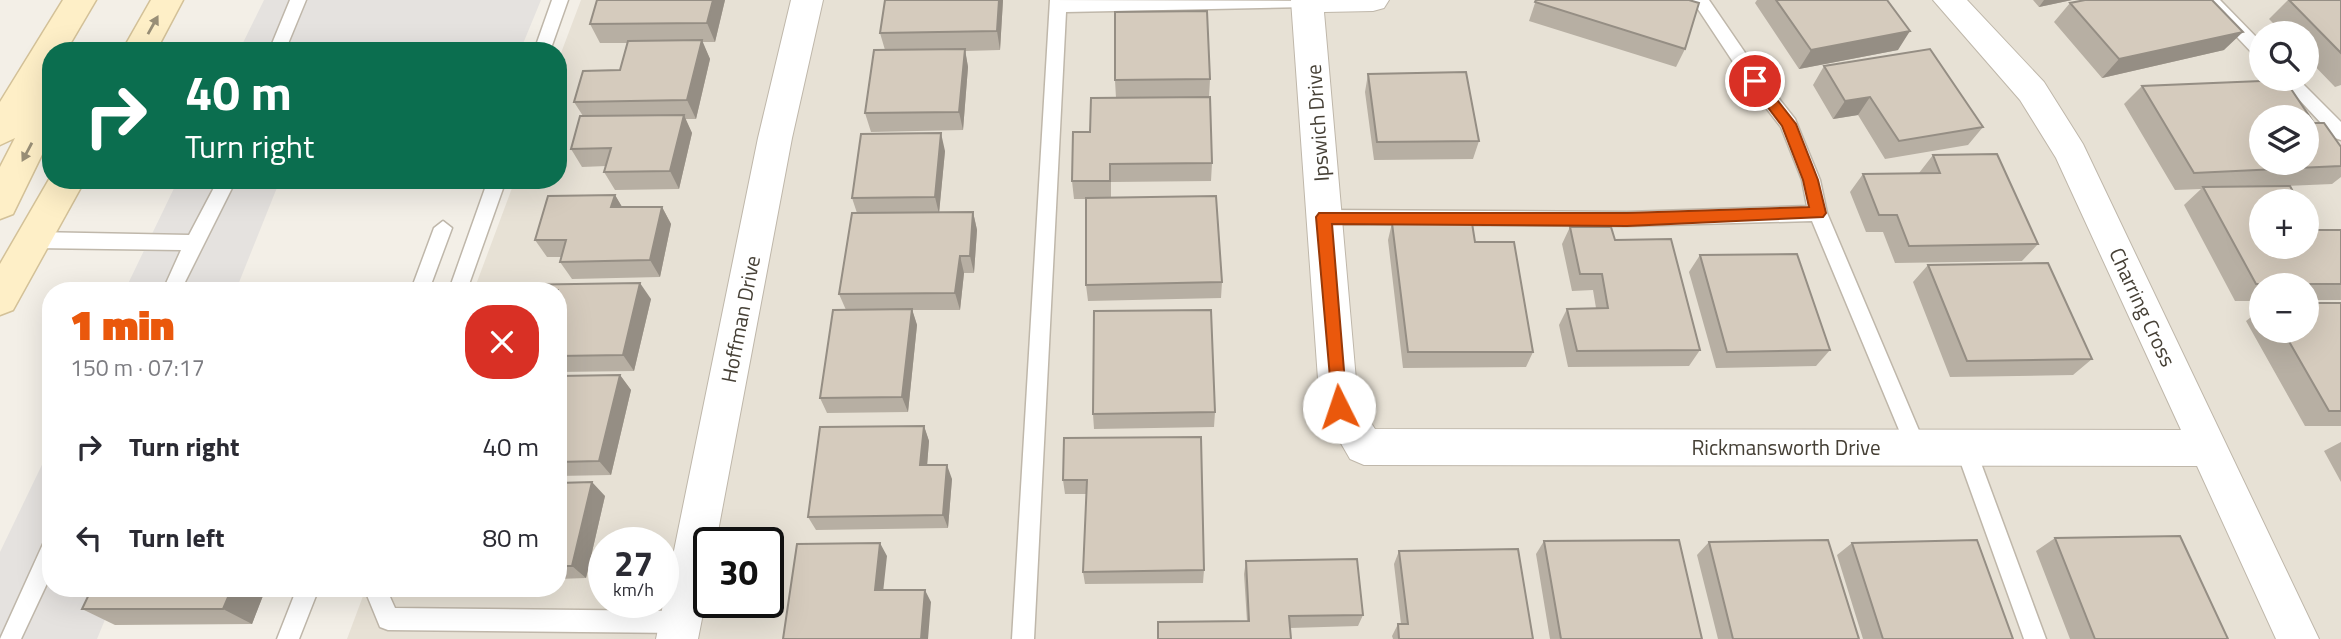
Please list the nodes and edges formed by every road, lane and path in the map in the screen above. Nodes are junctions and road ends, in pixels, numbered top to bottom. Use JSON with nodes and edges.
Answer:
{"nodes":[{"id":1,"x":80,"y":0,"type":"edge"},
{"id":2,"x":167,"y":0,"type":"edge"},
{"id":3,"x":298,"y":0,"type":"edge"},
{"id":4,"x":560,"y":0,"type":"edge"},
{"id":5,"x":807,"y":0,"type":"edge"},
{"id":6,"x":1307,"y":0,"type":"edge"},
{"id":7,"x":1373,"y":0,"type":"edge"},
{"id":8,"x":1700,"y":0,"type":"edge"},
{"id":9,"x":1949,"y":0,"type":"edge"},
{"id":10,"x":2210,"y":0,"type":"edge"},
{"id":11,"x":1057,"y":3,"type":"edge"},
{"id":12,"x":2249,"y":40,"type":"edge"},
{"id":13,"x":64,"y":42,"type":"edge"},
{"id":14,"x":144,"y":42,"type":"edge"},
{"id":15,"x":281,"y":42,"type":"edge"},
{"id":16,"x":545,"y":42,"type":"edge"},
{"id":17,"x":2300,"y":91,"type":"edge"},
{"id":18,"x":42,"y":94,"type":"edge"},
{"id":19,"x":42,"y":100,"type":"edge"},
{"id":20,"x":0,"y":132,"type":"edge"},
{"id":21,"x":2341,"y":133,"type":"edge"},
{"id":22,"x":61,"y":189,"type":"edge"},
{"id":23,"x":222,"y":189,"type":"edge"},
{"id":24,"x":494,"y":189,"type":"edge"},
{"id":25,"x":0,"y":204,"type":"edge"},
{"id":26,"x":1818,"y":213,"type":"junction"},
{"id":27,"x":1324,"y":217,"type":"junction"},
{"id":28,"x":443,"y":228,"type":"dead end"},
{"id":29,"x":194,"y":243,"type":"junction"},
{"id":30,"x":19,"y":247,"type":"edge"},
{"id":31,"x":176,"y":282,"type":"edge"},
{"id":32,"x":423,"y":282,"type":"edge"},
{"id":33,"x":461,"y":282,"type":"edge"},
{"id":34,"x":0,"y":299,"type":"edge"},
{"id":35,"x":1364,"y":447,"type":"joint"},
{"id":36,"x":1916,"y":447,"type":"junction"},
{"id":37,"x":1965,"y":447,"type":"junction"},
{"id":38,"x":2208,"y":448,"type":"junction"},
{"id":39,"x":42,"y":570,"type":"edge"},
{"id":40,"x":304,"y":597,"type":"edge"},
{"id":41,"x":379,"y":597,"type":"edge"},
{"id":42,"x":678,"y":630,"type":"edge"},
{"id":43,"x":10,"y":639,"type":"edge"},
{"id":44,"x":288,"y":639,"type":"edge"},
{"id":45,"x":1023,"y":639,"type":"edge"},
{"id":46,"x":2035,"y":639,"type":"edge"},
{"id":47,"x":2298,"y":639,"type":"edge"}],
"edges":[{"from":1,"to":13,"type":"main road"},
{"from":14,"to":2,"type":"main road","one_way":true},
{"from":3,"to":15,"type":"lane"},
{"from":4,"to":16,"type":"lane"},
{"from":5,"to":42,"type":"street","name":"Hoffman Drive"},
{"from":6,"to":7,"type":"street"},
{"from":6,"to":11,"type":"lane"},
{"from":6,"to":27,"type":"street","name":"Ipswich Drive"},
{"from":8,"to":26,"type":"lane"},
{"from":9,"to":38,"type":"street","name":"Charring Cross"},
{"from":10,"to":12,"type":"lane"},
{"from":11,"to":45,"type":"lane"},
{"from":17,"to":21,"type":"lane"},
{"from":18,"to":20,"type":"main road"},
{"from":19,"to":25,"type":"main road","one_way":true},
{"from":22,"to":30,"type":"main road"},
{"from":23,"to":29,"type":"lane"},
{"from":24,"to":33,"type":"lane"},
{"from":26,"to":27,"type":"lane"},
{"from":26,"to":36,"type":"lane"},
{"from":27,"to":35,"type":"street","name":"Ipswich Drive"},
{"from":28,"to":32,"type":"lane"},
{"from":29,"to":30,"type":"lane"},
{"from":29,"to":31,"type":"lane"},
{"from":30,"to":34,"type":"main road"},
{"from":35,"to":36,"type":"street","name":"Rickmansworth Drive"},
{"from":36,"to":37,"type":"street","name":"Rickmansworth Drive"},
{"from":37,"to":38,"type":"street","name":"Rickmansworth Drive"},
{"from":37,"to":46,"type":"lane"},
{"from":38,"to":47,"type":"street","name":"Charring Cross"},
{"from":39,"to":43,"type":"lane"},
{"from":40,"to":44,"type":"lane"},
{"from":41,"to":42,"type":"lane"}]}
